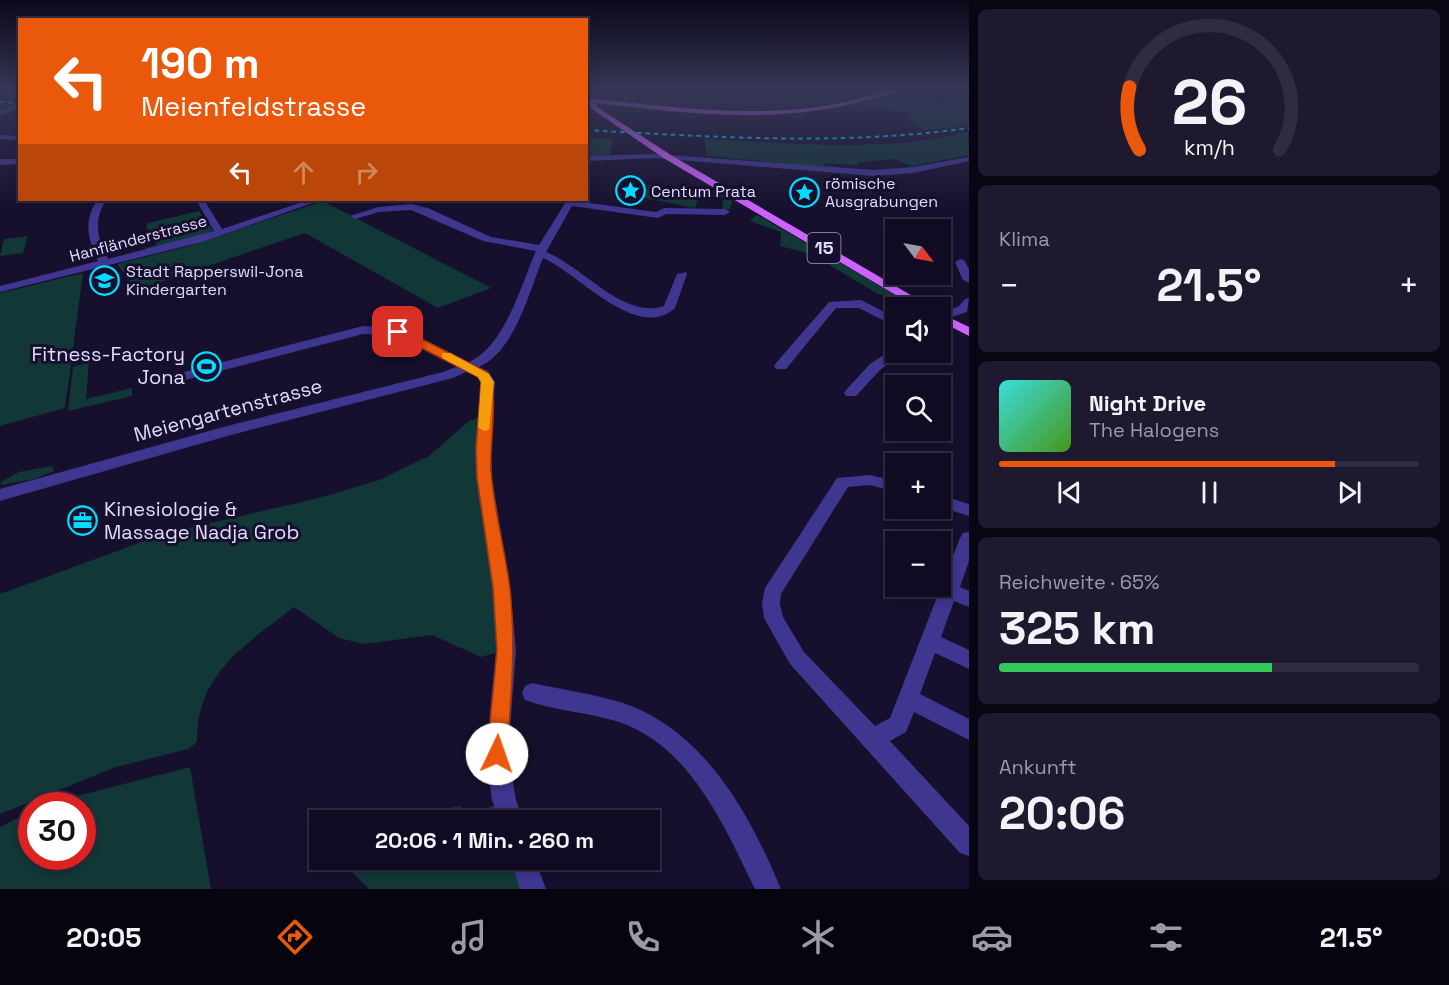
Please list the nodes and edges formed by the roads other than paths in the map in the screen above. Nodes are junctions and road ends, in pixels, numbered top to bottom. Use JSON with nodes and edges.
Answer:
{"nodes":[{"id":1,"x":628,"y":130,"type":"edge"},
{"id":2,"x":0,"y":138,"type":"edge"},
{"id":3,"x":18,"y":138,"type":"edge"},
{"id":4,"x":669,"y":157,"type":"junction"},
{"id":5,"x":588,"y":159,"type":"edge"},
{"id":6,"x":969,"y":159,"type":"edge"},
{"id":7,"x":703,"y":160,"type":"junction"},
{"id":8,"x":18,"y":161,"type":"edge"},
{"id":9,"x":0,"y":162,"type":"edge"},
{"id":10,"x":686,"y":167,"type":"junction"},
{"id":11,"x":100,"y":201,"type":"edge"},
{"id":12,"x":201,"y":201,"type":"edge"},
{"id":13,"x":313,"y":201,"type":"edge"},
{"id":14,"x":570,"y":201,"type":"edge"},
{"id":15,"x":725,"y":212,"type":"dead end"},
{"id":16,"x":355,"y":216,"type":"dead end"},
{"id":17,"x":219,"y":232,"type":"junction"},
{"id":18,"x":541,"y":251,"type":"junction"},
{"id":19,"x":960,"y":262,"type":"dead end"},
{"id":20,"x":105,"y":264,"type":"junction"},
{"id":21,"x":682,"y":274,"type":"dead end"},
{"id":22,"x":969,"y":280,"type":"edge"},
{"id":23,"x":0,"y":289,"type":"edge"},
{"id":24,"x":908,"y":297,"type":"edge"},
{"id":25,"x":969,"y":301,"type":"edge"},
{"id":26,"x":951,"y":313,"type":"edge"},
{"id":27,"x":885,"y":316,"type":"edge"},
{"id":28,"x":951,"y":322,"type":"edge"},
{"id":29,"x":969,"y":332,"type":"edge"},
{"id":30,"x":885,"y":360,"type":"edge"},
{"id":31,"x":781,"y":366,"type":"dead end"},
{"id":32,"x":467,"y":367,"type":"junction"},
{"id":33,"x":182,"y":377,"type":"dead end"},
{"id":34,"x":851,"y":393,"type":"dead end"},
{"id":35,"x":885,"y":485,"type":"edge"},
{"id":36,"x":0,"y":495,"type":"edge"},
{"id":37,"x":951,"y":504,"type":"edge"},
{"id":38,"x":969,"y":510,"type":"edge"},
{"id":39,"x":969,"y":538,"type":"edge"},
{"id":40,"x":951,"y":588,"type":"edge"},
{"id":41,"x":951,"y":591,"type":"edge"},
{"id":42,"x":948,"y":597,"type":"edge"},
{"id":43,"x":969,"y":599,"type":"edge"},
{"id":44,"x":930,"y":641,"type":"junction"},
{"id":45,"x":969,"y":660,"type":"edge"},
{"id":46,"x":532,"y":693,"type":"dead end"},
{"id":47,"x":909,"y":699,"type":"junction"},
{"id":48,"x":969,"y":730,"type":"edge"},
{"id":49,"x":873,"y":739,"type":"junction"},
{"id":50,"x":508,"y":810,"type":"edge"},
{"id":51,"x":969,"y":843,"type":"edge"},
{"id":52,"x":526,"y":870,"type":"edge"},
{"id":53,"x":533,"y":889,"type":"edge"},
{"id":54,"x":768,"y":889,"type":"edge"}],
"edges":[{"from":1,"to":4,"type":"main road","number":"15"},
{"from":2,"to":3,"type":"street"},
{"from":4,"to":5,"type":"street"},
{"from":4,"to":7,"type":"street"},
{"from":4,"to":10,"type":"main road","number":"15"},
{"from":6,"to":7,"type":"street"},
{"from":7,"to":10,"type":"street"},
{"from":8,"to":9,"type":"street"},
{"from":10,"to":24,"type":"main road","number":"15"},
{"from":11,"to":20,"type":"street"},
{"from":12,"to":17,"type":"street"},
{"from":13,"to":17,"type":"street","name":"Hanfländerstrasse"},
{"from":14,"to":15,"type":"street"},
{"from":14,"to":18,"type":"street","name":"Meiengartenstrasse"},
{"from":16,"to":18,"type":"street"},
{"from":17,"to":20,"type":"street","name":"Hanfländerstrasse"},
{"from":18,"to":21,"type":"street"},
{"from":18,"to":32,"type":"street","name":"Meiengartenstrasse"},
{"from":19,"to":22,"type":"street"},
{"from":20,"to":23,"type":"street","name":"Hanfländerstrasse"},
{"from":25,"to":26,"type":"street"},
{"from":27,"to":31,"type":"street"},
{"from":28,"to":29,"type":"main road"},
{"from":30,"to":34,"type":"street"},
{"from":32,"to":33,"type":"street"},
{"from":32,"to":36,"type":"street","name":"Meiengartenstrasse"},
{"from":32,"to":50,"type":"street"},
{"from":35,"to":49,"type":"street"},
{"from":37,"to":38,"type":"street"},
{"from":39,"to":40,"type":"street"},
{"from":41,"to":43,"type":"street"},
{"from":42,"to":44,"type":"street"},
{"from":44,"to":45,"type":"street"},
{"from":44,"to":47,"type":"street"},
{"from":46,"to":54,"type":"street"},
{"from":47,"to":48,"type":"street"},
{"from":47,"to":49,"type":"street"},
{"from":49,"to":51,"type":"street"},
{"from":52,"to":53,"type":"street"}]}
